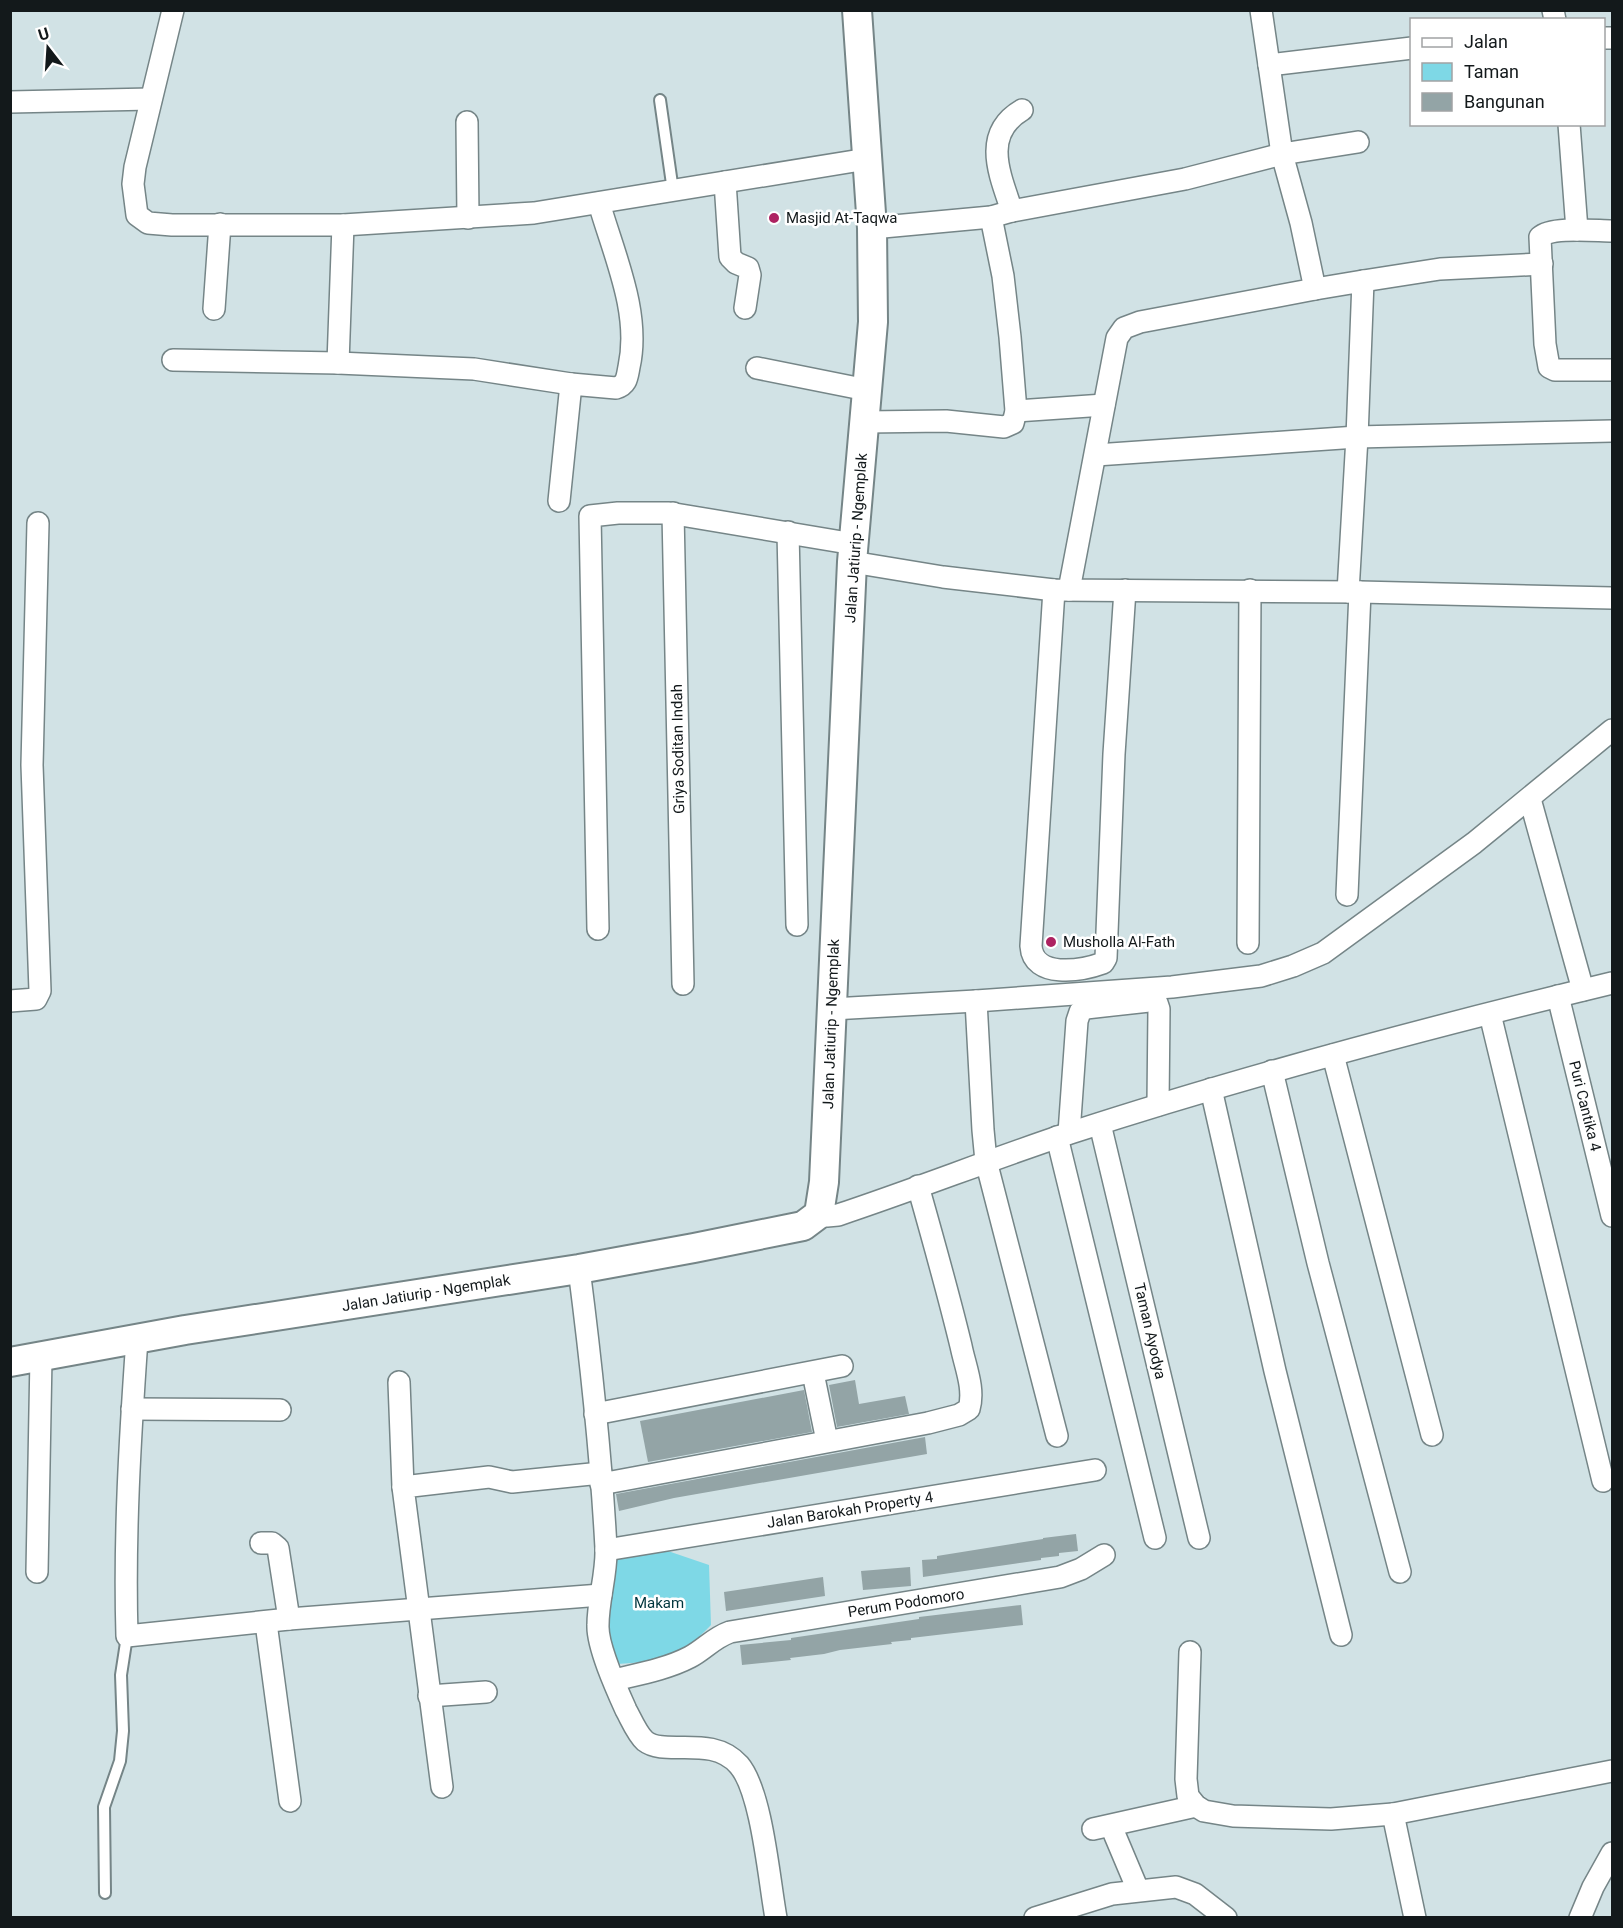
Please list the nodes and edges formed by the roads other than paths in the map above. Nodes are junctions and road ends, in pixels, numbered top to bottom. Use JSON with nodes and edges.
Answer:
{"nodes":[{"id":1,"x":173,"y":10,"type":"edge"},
{"id":2,"x":857,"y":10,"type":"edge"},
{"id":3,"x":1261,"y":10,"type":"edge"},
{"id":4,"x":1410,"y":48,"type":"edge"},
{"id":5,"x":1269,"y":65,"type":"junction"},
{"id":6,"x":151,"y":99,"type":"junction"},
{"id":7,"x":660,"y":100,"type":"dead end"},
{"id":8,"x":10,"y":102,"type":"edge"},
{"id":9,"x":1022,"y":110,"type":"dead end"},
{"id":10,"x":467,"y":122,"type":"dead end"},
{"id":11,"x":1569,"y":126,"type":"edge"},
{"id":12,"x":1358,"y":142,"type":"dead end"},
{"id":13,"x":1282,"y":153,"type":"junction"},
{"id":14,"x":867,"y":159,"type":"junction"},
{"id":15,"x":725,"y":182,"type":"junction"},
{"id":16,"x":673,"y":191,"type":"junction"},
{"id":17,"x":599,"y":204,"type":"junction"},
{"id":18,"x":1012,"y":211,"type":"junction"},
{"id":19,"x":991,"y":217,"type":"junction"},
{"id":20,"x":468,"y":218,"type":"junction"},
{"id":21,"x":219,"y":224,"type":"junction"},
{"id":22,"x":343,"y":225,"type":"junction"},
{"id":23,"x":872,"y":228,"type":"junction"},
{"id":24,"x":1577,"y":230,"type":"junction"},
{"id":25,"x":1612,"y":231,"type":"edge"},
{"id":26,"x":1542,"y":264,"type":"junction"},
{"id":27,"x":1363,"y":281,"type":"junction"},
{"id":28,"x":1315,"y":289,"type":"junction"},
{"id":29,"x":745,"y":308,"type":"dead end"},
{"id":30,"x":214,"y":309,"type":"dead end"},
{"id":31,"x":173,"y":360,"type":"dead end"},
{"id":32,"x":338,"y":363,"type":"junction"},
{"id":33,"x":757,"y":368,"type":"dead end"},
{"id":34,"x":1612,"y":370,"type":"edge"},
{"id":35,"x":571,"y":384,"type":"junction"},
{"id":36,"x":867,"y":390,"type":"junction"},
{"id":37,"x":1104,"y":405,"type":"junction"},
{"id":38,"x":1016,"y":411,"type":"junction"},
{"id":39,"x":865,"y":422,"type":"junction"},
{"id":40,"x":1612,"y":431,"type":"edge"},
{"id":41,"x":1357,"y":437,"type":"junction"},
{"id":42,"x":1096,"y":455,"type":"junction"},
{"id":43,"x":559,"y":501,"type":"dead end"},
{"id":44,"x":673,"y":513,"type":"junction"},
{"id":45,"x":38,"y":523,"type":"dead end"},
{"id":46,"x":788,"y":532,"type":"junction"},
{"id":47,"x":853,"y":553,"type":"junction"},
{"id":48,"x":1061,"y":590,"type":"junction"},
{"id":49,"x":1125,"y":590,"type":"junction"},
{"id":50,"x":1250,"y":590,"type":"junction"},
{"id":51,"x":1354,"y":592,"type":"junction"},
{"id":52,"x":1612,"y":598,"type":"edge"},
{"id":53,"x":1612,"y":730,"type":"edge"},
{"id":54,"x":1530,"y":799,"type":"junction"},
{"id":55,"x":1347,"y":895,"type":"dead end"},
{"id":56,"x":797,"y":925,"type":"dead end"},
{"id":57,"x":598,"y":929,"type":"dead end"},
{"id":58,"x":1248,"y":943,"type":"dead end"},
{"id":59,"x":1612,"y":983,"type":"edge"},
{"id":60,"x":683,"y":984,"type":"dead end"},
{"id":61,"x":1583,"y":990,"type":"junction"},
{"id":62,"x":832,"y":994,"type":"junction"},
{"id":63,"x":1558,"y":996,"type":"junction"},
{"id":64,"x":10,"y":1001,"type":"edge"},
{"id":65,"x":976,"y":1001,"type":"junction"},
{"id":66,"x":1490,"y":1014,"type":"junction"},
{"id":67,"x":1333,"y":1054,"type":"junction"},
{"id":68,"x":1272,"y":1071,"type":"junction"},
{"id":69,"x":1211,"y":1089,"type":"junction"},
{"id":70,"x":1158,"y":1105,"type":"junction"},
{"id":71,"x":1100,"y":1124,"type":"junction"},
{"id":72,"x":1063,"y":1135,"type":"junction"},
{"id":73,"x":986,"y":1161,"type":"junction"},
{"id":74,"x":918,"y":1186,"type":"junction"},
{"id":75,"x":819,"y":1214,"type":"junction"},
{"id":76,"x":1612,"y":1216,"type":"edge"},
{"id":77,"x":579,"y":1269,"type":"junction"},
{"id":78,"x":137,"y":1340,"type":"junction"},
{"id":79,"x":41,"y":1357,"type":"junction"},
{"id":80,"x":10,"y":1362,"type":"edge"},
{"id":81,"x":842,"y":1366,"type":"dead end"},
{"id":82,"x":813,"y":1373,"type":"junction"},
{"id":83,"x":399,"y":1382,"type":"dead end"},
{"id":84,"x":132,"y":1409,"type":"junction"},
{"id":85,"x":280,"y":1410,"type":"dead end"},
{"id":86,"x":595,"y":1414,"type":"junction"},
{"id":87,"x":1432,"y":1435,"type":"dead end"},
{"id":88,"x":1057,"y":1436,"type":"dead end"},
{"id":89,"x":827,"y":1441,"type":"junction"},
{"id":90,"x":1095,"y":1470,"type":"dead end"},
{"id":91,"x":601,"y":1478,"type":"junction"},
{"id":92,"x":1603,"y":1481,"type":"dead end"},
{"id":93,"x":403,"y":1486,"type":"junction"},
{"id":94,"x":1155,"y":1538,"type":"dead end"},
{"id":95,"x":1199,"y":1538,"type":"dead end"},
{"id":96,"x":261,"y":1543,"type":"dead end"},
{"id":97,"x":606,"y":1550,"type":"junction"},
{"id":98,"x":1104,"y":1555,"type":"dead end"},
{"id":99,"x":37,"y":1572,"type":"dead end"},
{"id":100,"x":1400,"y":1572,"type":"dead end"},
{"id":101,"x":601,"y":1595,"type":"junction"},
{"id":102,"x":417,"y":1610,"type":"junction"},
{"id":103,"x":289,"y":1619,"type":"junction"},
{"id":104,"x":266,"y":1623,"type":"junction"},
{"id":105,"x":1341,"y":1635,"type":"dead end"},
{"id":106,"x":127,"y":1636,"type":"junction"},
{"id":107,"x":1190,"y":1652,"type":"dead end"},
{"id":108,"x":614,"y":1680,"type":"junction"},
{"id":109,"x":486,"y":1692,"type":"dead end"},
{"id":110,"x":429,"y":1696,"type":"junction"},
{"id":111,"x":1612,"y":1771,"type":"edge"},
{"id":112,"x":442,"y":1787,"type":"dead end"},
{"id":113,"x":290,"y":1801,"type":"dead end"},
{"id":114,"x":1196,"y":1806,"type":"junction"},
{"id":115,"x":1393,"y":1814,"type":"junction"},
{"id":116,"x":1612,"y":1853,"type":"edge"},
{"id":117,"x":1138,"y":1890,"type":"junction"},
{"id":118,"x":105,"y":1893,"type":"dead end"},
{"id":119,"x":776,"y":1917,"type":"edge"},
{"id":120,"x":1035,"y":1917,"type":"edge"},
{"id":121,"x":1226,"y":1917,"type":"edge"},
{"id":122,"x":1415,"y":1917,"type":"edge"},
{"id":123,"x":1580,"y":1917,"type":"edge"}],
"edges":[{"from":1,"to":6,"type":"street"},
{"from":2,"to":14,"type":"street","name":"Jalan Jatiurip - Ngemplak"},
{"from":3,"to":5,"type":"street"},
{"from":4,"to":5,"type":"street"},
{"from":5,"to":13,"type":"street"},
{"from":6,"to":8,"type":"street"},
{"from":6,"to":21,"type":"street"},
{"from":7,"to":16,"type":"lane"},
{"from":9,"to":18,"type":"street"},
{"from":10,"to":20,"type":"street"},
{"from":11,"to":24,"type":"street"},
{"from":12,"to":13,"type":"street"},
{"from":13,"to":18,"type":"street"},
{"from":13,"to":28,"type":"street"},
{"from":14,"to":15,"type":"street"},
{"from":14,"to":23,"type":"street","name":"Jalan Jatiurip - Ngemplak"},
{"from":15,"to":16,"type":"street"},
{"from":15,"to":29,"type":"street"},
{"from":16,"to":17,"type":"street"},
{"from":17,"to":20,"type":"street"},
{"from":17,"to":35,"type":"street"},
{"from":18,"to":19,"type":"street"},
{"from":19,"to":23,"type":"street"},
{"from":19,"to":38,"type":"street"},
{"from":20,"to":22,"type":"street"},
{"from":21,"to":22,"type":"street"},
{"from":21,"to":30,"type":"street"},
{"from":22,"to":32,"type":"street"},
{"from":23,"to":36,"type":"street","name":"Jalan Jatiurip - Ngemplak"},
{"from":24,"to":25,"type":"street"},
{"from":24,"to":26,"type":"street"},
{"from":26,"to":27,"type":"street"},
{"from":26,"to":34,"type":"street"},
{"from":27,"to":28,"type":"street"},
{"from":27,"to":41,"type":"street"},
{"from":28,"to":37,"type":"street"},
{"from":31,"to":32,"type":"street"},
{"from":32,"to":35,"type":"street"},
{"from":33,"to":36,"type":"street"},
{"from":35,"to":43,"type":"street"},
{"from":36,"to":39,"type":"street","name":"Jalan Jatiurip - Ngemplak"},
{"from":37,"to":38,"type":"street"},
{"from":37,"to":42,"type":"street"},
{"from":38,"to":39,"type":"street"},
{"from":39,"to":47,"type":"street","name":"Jalan Jatiurip - Ngemplak"},
{"from":40,"to":41,"type":"street"},
{"from":41,"to":42,"type":"street"},
{"from":41,"to":51,"type":"street"},
{"from":42,"to":48,"type":"street"},
{"from":44,"to":46,"type":"street"},
{"from":44,"to":57,"type":"street"},
{"from":44,"to":60,"type":"street","name":"Griya Soditan Indah"},
{"from":45,"to":64,"type":"street"},
{"from":46,"to":47,"type":"street"},
{"from":46,"to":56,"type":"street"},
{"from":47,"to":48,"type":"street"},
{"from":47,"to":62,"type":"street","name":"Jalan Jatiurip - Ngemplak"},
{"from":48,"to":49,"type":"street"},
{"from":48,"to":49,"type":"street"},
{"from":49,"to":50,"type":"street"},
{"from":50,"to":51,"type":"street"},
{"from":50,"to":58,"type":"street"},
{"from":51,"to":52,"type":"street"},
{"from":51,"to":55,"type":"street"},
{"from":53,"to":54,"type":"street"},
{"from":54,"to":61,"type":"street"},
{"from":54,"to":65,"type":"street"},
{"from":59,"to":61,"type":"street"},
{"from":61,"to":63,"type":"street"},
{"from":62,"to":65,"type":"street"},
{"from":62,"to":75,"type":"street","name":"Jalan Jatiurip - Ngemplak"},
{"from":63,"to":66,"type":"street"},
{"from":63,"to":76,"type":"street","name":"Puri Cantika 4"},
{"from":65,"to":73,"type":"street"},
{"from":66,"to":67,"type":"street"},
{"from":66,"to":92,"type":"street"},
{"from":67,"to":68,"type":"street"},
{"from":67,"to":87,"type":"street"},
{"from":68,"to":69,"type":"street"},
{"from":68,"to":100,"type":"street"},
{"from":69,"to":70,"type":"street"},
{"from":69,"to":105,"type":"street"},
{"from":70,"to":71,"type":"street"},
{"from":70,"to":72,"type":"street"},
{"from":71,"to":72,"type":"street"},
{"from":71,"to":95,"type":"street","name":"Taman Ayodya"},
{"from":72,"to":73,"type":"street"},
{"from":72,"to":94,"type":"street"},
{"from":73,"to":74,"type":"street"},
{"from":73,"to":88,"type":"street"},
{"from":74,"to":75,"type":"street"},
{"from":74,"to":89,"type":"street"},
{"from":75,"to":77,"type":"street","name":"Jalan Jatiurip - Ngemplak"},
{"from":77,"to":78,"type":"street","name":"Jalan Jatiurip - Ngemplak"},
{"from":77,"to":86,"type":"street"},
{"from":78,"to":79,"type":"street","name":"Jalan Jatiurip - Ngemplak"},
{"from":78,"to":84,"type":"street"},
{"from":79,"to":80,"type":"street","name":"Jalan Jatiurip - Ngemplak"},
{"from":79,"to":99,"type":"street"},
{"from":81,"to":82,"type":"street"},
{"from":82,"to":86,"type":"street"},
{"from":82,"to":89,"type":"street"},
{"from":83,"to":93,"type":"street"},
{"from":84,"to":85,"type":"street"},
{"from":84,"to":106,"type":"street"},
{"from":86,"to":91,"type":"street"},
{"from":89,"to":91,"type":"street"},
{"from":90,"to":97,"type":"street","name":"Jalan Barokah Property 4"},
{"from":91,"to":93,"type":"street"},
{"from":91,"to":97,"type":"street"},
{"from":93,"to":102,"type":"street"},
{"from":96,"to":103,"type":"street"},
{"from":97,"to":101,"type":"street"},
{"from":98,"to":108,"type":"street","name":"Perum Podomoro"},
{"from":101,"to":102,"type":"street"},
{"from":101,"to":108,"type":"street"},
{"from":102,"to":103,"type":"street"},
{"from":102,"to":110,"type":"street"},
{"from":103,"to":104,"type":"street"},
{"from":104,"to":106,"type":"street"},
{"from":104,"to":113,"type":"street"},
{"from":106,"to":118,"type":"lane"},
{"from":107,"to":114,"type":"street"},
{"from":108,"to":119,"type":"street"},
{"from":109,"to":110,"type":"street"},
{"from":110,"to":112,"type":"street"},
{"from":111,"to":115,"type":"street"},
{"from":114,"to":115,"type":"street"},
{"from":114,"to":117,"type":"street"},
{"from":115,"to":122,"type":"street"},
{"from":116,"to":123,"type":"street"},
{"from":117,"to":120,"type":"street"},
{"from":117,"to":121,"type":"street"}]}
